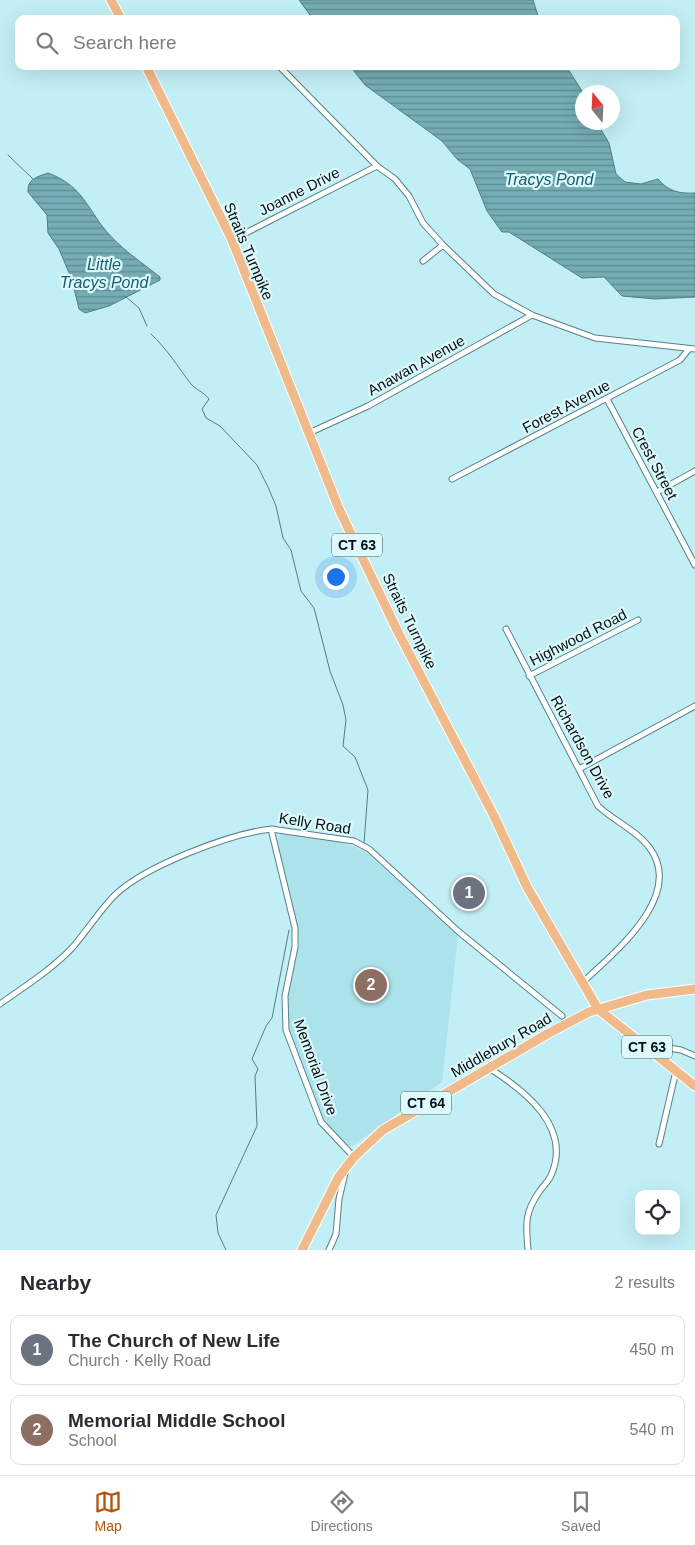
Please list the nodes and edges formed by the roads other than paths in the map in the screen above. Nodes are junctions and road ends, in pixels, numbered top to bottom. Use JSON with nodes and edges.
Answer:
{"nodes":[{"id":1,"x":111,"y":0,"type":"edge"},
{"id":2,"x":119,"y":15,"type":"edge"},
{"id":3,"x":148,"y":70,"type":"edge"},
{"id":4,"x":283,"y":70,"type":"edge"},
{"id":5,"x":377,"y":166,"type":"junction"},
{"id":6,"x":232,"y":240,"type":"junction"},
{"id":7,"x":443,"y":245,"type":"junction"},
{"id":8,"x":423,"y":261,"type":"dead end"},
{"id":9,"x":532,"y":315,"type":"junction"},
{"id":10,"x":695,"y":349,"type":"edge"},
{"id":11,"x":688,"y":350,"type":"junction"},
{"id":12,"x":607,"y":399,"type":"junction"},
{"id":13,"x":309,"y":433,"type":"junction"},
{"id":14,"x":695,"y":471,"type":"edge"},
{"id":15,"x":452,"y":480,"type":"dead end"},
{"id":16,"x":657,"y":492,"type":"junction"},
{"id":17,"x":695,"y":565,"type":"edge"},
{"id":18,"x":638,"y":620,"type":"dead end"},
{"id":19,"x":506,"y":629,"type":"dead end"},
{"id":20,"x":529,"y":676,"type":"junction"},
{"id":21,"x":695,"y":706,"type":"edge"},
{"id":22,"x":579,"y":769,"type":"junction"},
{"id":23,"x":271,"y":829,"type":"junction"},
{"id":24,"x":583,"y":982,"type":"junction"},
{"id":25,"x":695,"y":989,"type":"edge"},
{"id":26,"x":0,"y":1004,"type":"edge"},
{"id":27,"x":598,"y":1009,"type":"junction"},
{"id":28,"x":562,"y":1016,"type":"dead end"},
{"id":29,"x":643,"y":1043,"type":"junction"},
{"id":30,"x":695,"y":1056,"type":"edge"},
{"id":31,"x":488,"y":1068,"type":"junction"},
{"id":32,"x":676,"y":1071,"type":"junction"},
{"id":33,"x":695,"y":1086,"type":"edge"},
{"id":34,"x":658,"y":1144,"type":"dead end"},
{"id":35,"x":354,"y":1157,"type":"junction"},
{"id":36,"x":346,"y":1166,"type":"junction"},
{"id":37,"x":302,"y":1250,"type":"edge"},
{"id":38,"x":329,"y":1250,"type":"edge"},
{"id":39,"x":528,"y":1250,"type":"edge"}],
"edges":[{"from":1,"to":2,"type":"main road"},
{"from":3,"to":6,"type":"main road","name":"Straits Turnpike","number":"CT 63"},
{"from":4,"to":5,"type":"street"},
{"from":5,"to":6,"type":"street","name":"Joanne Drive"},
{"from":5,"to":7,"type":"street"},
{"from":6,"to":13,"type":"main road","name":"Straits Turnpike","number":"CT 63"},
{"from":7,"to":8,"type":"street"},
{"from":7,"to":9,"type":"street"},
{"from":9,"to":11,"type":"street"},
{"from":9,"to":13,"type":"street","name":"Anawan Avenue"},
{"from":10,"to":11,"type":"street"},
{"from":11,"to":12,"type":"street","name":"Forest Avenue"},
{"from":12,"to":15,"type":"street","name":"Forest Avenue"},
{"from":12,"to":16,"type":"street","name":"Crest Street"},
{"from":13,"to":24,"type":"main road","name":"Straits Turnpike","number":"CT 63"},
{"from":14,"to":16,"type":"street"},
{"from":16,"to":17,"type":"street","name":"Crest Street"},
{"from":18,"to":20,"type":"street","name":"Highwood Road"},
{"from":19,"to":20,"type":"street","name":"Richardson Drive"},
{"from":20,"to":22,"type":"street","name":"Richardson Drive"},
{"from":21,"to":22,"type":"street"},
{"from":22,"to":24,"type":"street","name":"Richardson Drive"},
{"from":23,"to":26,"type":"street","name":"Kelly Road"},
{"from":23,"to":28,"type":"street","name":"Kelly Road"},
{"from":23,"to":35,"type":"street","name":"Memorial Drive"},
{"from":24,"to":27,"type":"main road","name":"Straits Turnpike","number":"CT 63"},
{"from":25,"to":27,"type":"main road","name":"Middlebury Road","number":"CT 64"},
{"from":27,"to":29,"type":"main road","name":"Straits Turnpike","number":"CT 63"},
{"from":27,"to":31,"type":"main road","name":"Middlebury Road","number":"CT 64"},
{"from":29,"to":30,"type":"street"},
{"from":29,"to":32,"type":"main road","name":"Straits Turnpike","number":"CT 63"},
{"from":31,"to":35,"type":"main road","name":"Middlebury Road","number":"CT 64"},
{"from":31,"to":39,"type":"street"},
{"from":32,"to":33,"type":"main road","name":"Straits Turnpike","number":"CT 63"},
{"from":32,"to":34,"type":"street"},
{"from":35,"to":36,"type":"main road","name":"Middlebury Road","number":"CT 64"},
{"from":36,"to":37,"type":"main road","name":"Middlebury Road","number":"CT 64"},
{"from":36,"to":38,"type":"street"}]}
